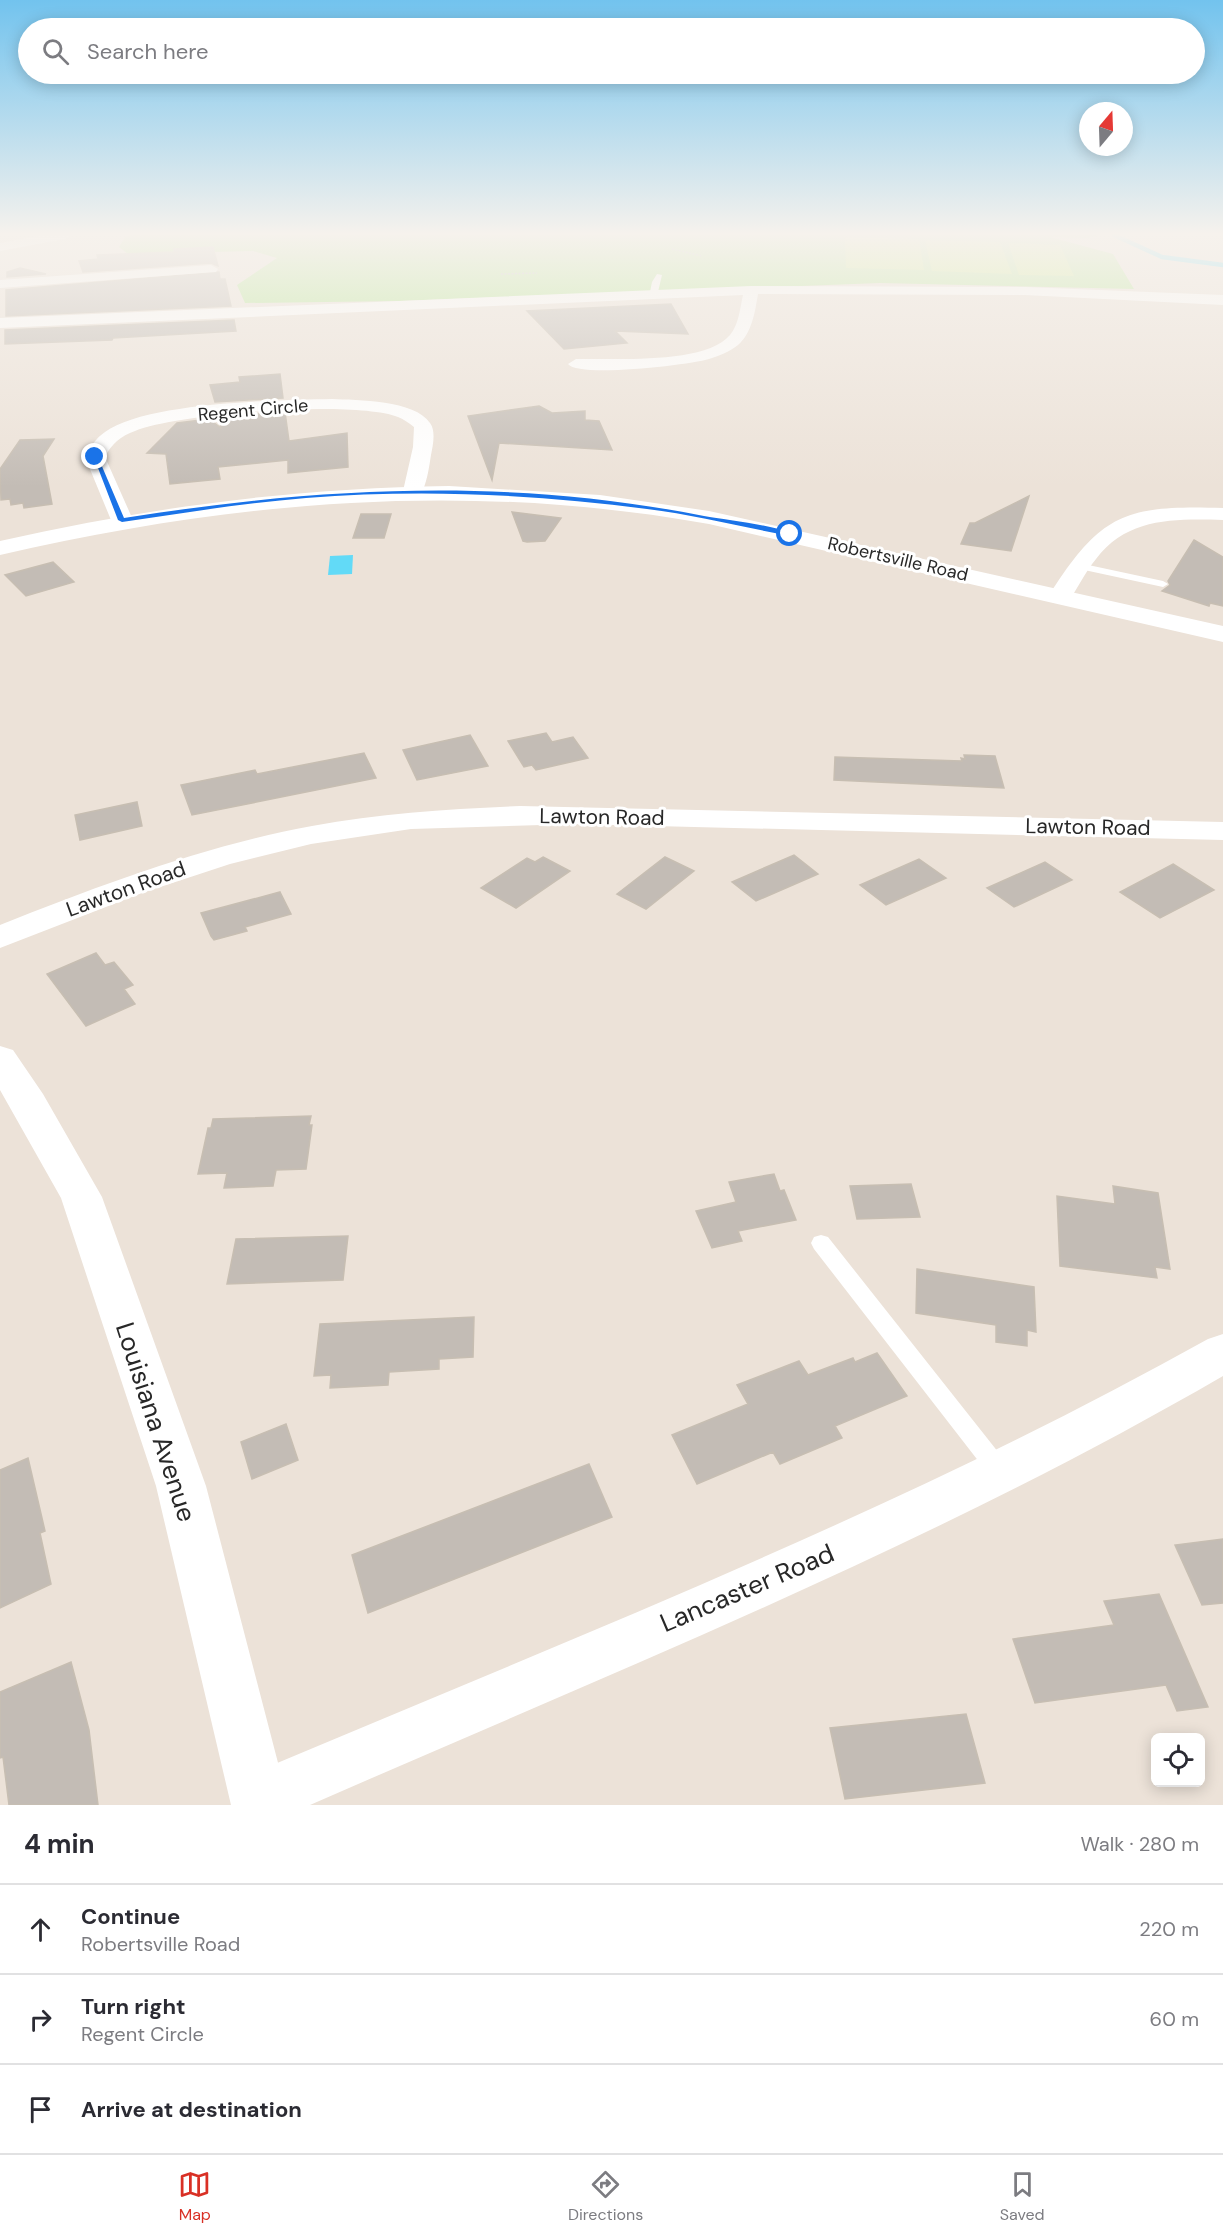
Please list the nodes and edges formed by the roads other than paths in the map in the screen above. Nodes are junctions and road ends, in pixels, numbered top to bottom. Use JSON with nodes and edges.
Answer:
{"nodes":[{"id":1,"x":79,"y":319,"type":"edge"},
{"id":2,"x":744,"y":319,"type":"edge"},
{"id":3,"x":0,"y":323,"type":"edge"},
{"id":4,"x":576,"y":364,"type":"dead end"},
{"id":5,"x":412,"y":491,"type":"junction"},
{"id":6,"x":1223,"y":514,"type":"edge"},
{"id":7,"x":122,"y":520,"type":"junction"},
{"id":8,"x":0,"y":548,"type":"edge"},
{"id":9,"x":1079,"y":566,"type":"junction"},
{"id":10,"x":1163,"y":584,"type":"dead end"},
{"id":11,"x":1060,"y":597,"type":"junction"},
{"id":12,"x":1223,"y":634,"type":"edge"},
{"id":13,"x":1223,"y":831,"type":"edge"},
{"id":14,"x":0,"y":937,"type":"edge"},
{"id":15,"x":0,"y":1059,"type":"edge"},
{"id":16,"x":821,"y":1244,"type":"dead end"},
{"id":17,"x":1223,"y":1353,"type":"edge"},
{"id":18,"x":1000,"y":1472,"type":"junction"},
{"id":19,"x":260,"y":1802,"type":"edge"}],
"edges":[{"from":1,"to":3,"type":"street"},
{"from":2,"to":4,"type":"street"},
{"from":5,"to":7,"type":"street","name":"Robertsville Road"},
{"from":5,"to":7,"type":"street","name":"Regent Circle"},
{"from":5,"to":11,"type":"street","name":"Robertsville Road"},
{"from":6,"to":9,"type":"street"},
{"from":7,"to":8,"type":"street","name":"Robertsville Road"},
{"from":9,"to":10,"type":"lane"},
{"from":9,"to":11,"type":"street"},
{"from":11,"to":12,"type":"street","name":"Robertsville Road"},
{"from":13,"to":14,"type":"street","name":"Lawton Road"},
{"from":15,"to":19,"type":"street","name":"Louisiana Avenue"},
{"from":16,"to":18,"type":"lane"},
{"from":17,"to":18,"type":"street","name":"Lancaster Road"},
{"from":18,"to":19,"type":"street","name":"Lancaster Road"}]}
